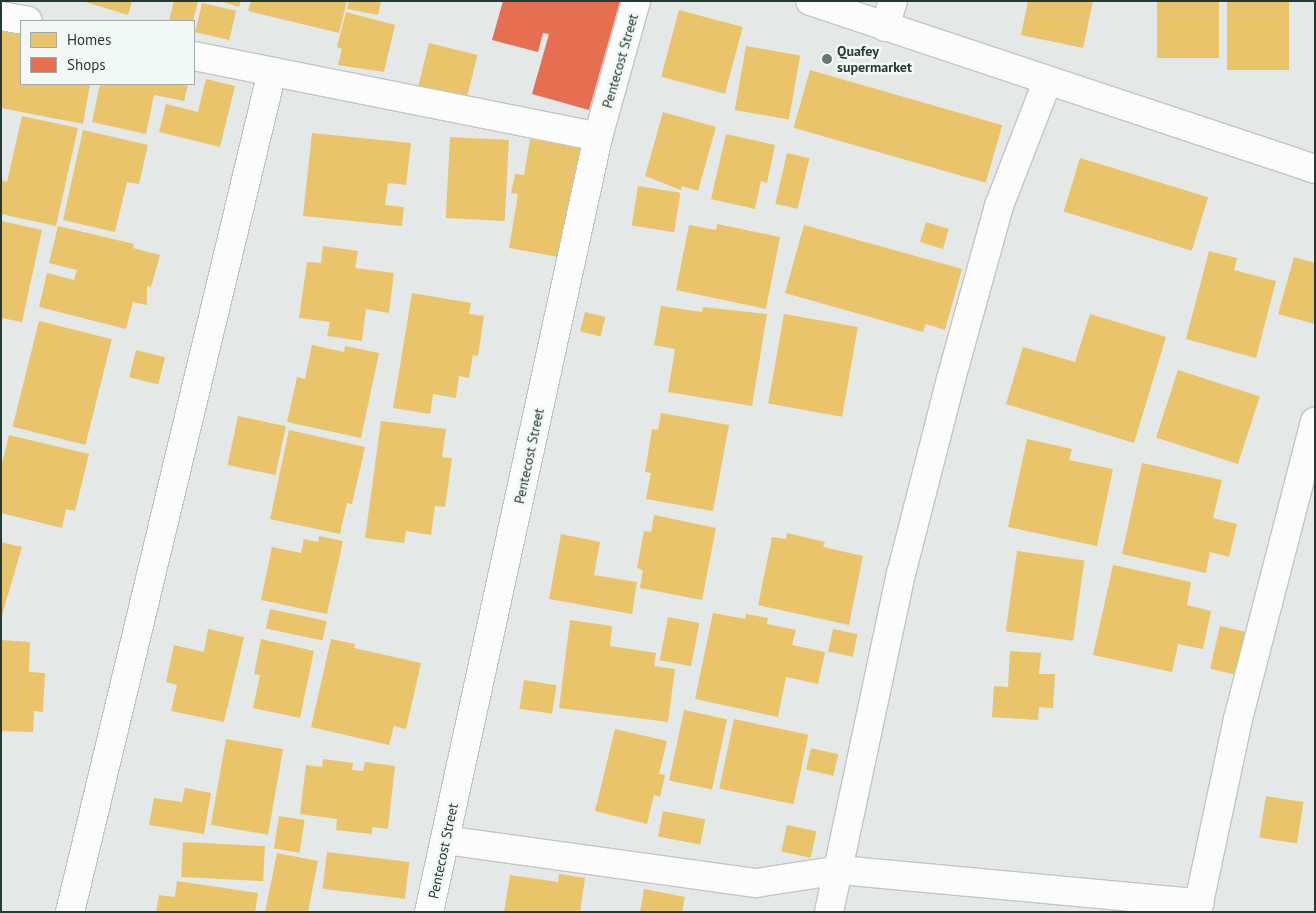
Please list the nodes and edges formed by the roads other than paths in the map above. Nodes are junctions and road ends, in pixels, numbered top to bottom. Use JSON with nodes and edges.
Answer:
{"nodes":[{"id":1,"x":636,"y":1,"type":"edge"},
{"id":2,"x":810,"y":1,"type":"edge"},
{"id":3,"x":894,"y":1,"type":"edge"},
{"id":4,"x":1,"y":16,"type":"edge"},
{"id":5,"x":23,"y":20,"type":"edge"},
{"id":6,"x":885,"y":27,"type":"junction"},
{"id":7,"x":195,"y":56,"type":"edge"},
{"id":8,"x":272,"y":72,"type":"junction"},
{"id":9,"x":1047,"y":82,"type":"junction"},
{"id":10,"x":598,"y":137,"type":"junction"},
{"id":11,"x":1315,"y":169,"type":"edge"},
{"id":12,"x":1315,"y":422,"type":"edge"},
{"id":13,"x":445,"y":840,"type":"junction"},
{"id":14,"x":840,"y":870,"type":"junction"},
{"id":15,"x":1198,"y":907,"type":"edge"},
{"id":16,"x":70,"y":912,"type":"edge"},
{"id":17,"x":429,"y":912,"type":"edge"},
{"id":18,"x":829,"y":912,"type":"edge"}],
"edges":[{"from":1,"to":10,"type":"street","name":"Pentecost Street"},
{"from":2,"to":6,"type":"street"},
{"from":3,"to":6,"type":"street"},
{"from":4,"to":5,"type":"street"},
{"from":6,"to":9,"type":"street"},
{"from":7,"to":8,"type":"street"},
{"from":8,"to":10,"type":"street"},
{"from":8,"to":16,"type":"street"},
{"from":9,"to":11,"type":"street"},
{"from":9,"to":14,"type":"street"},
{"from":10,"to":13,"type":"street","name":"Pentecost Street"},
{"from":12,"to":15,"type":"street"},
{"from":13,"to":14,"type":"street"},
{"from":13,"to":17,"type":"street","name":"Pentecost Street"},
{"from":14,"to":15,"type":"street"},
{"from":14,"to":18,"type":"street"}]}
